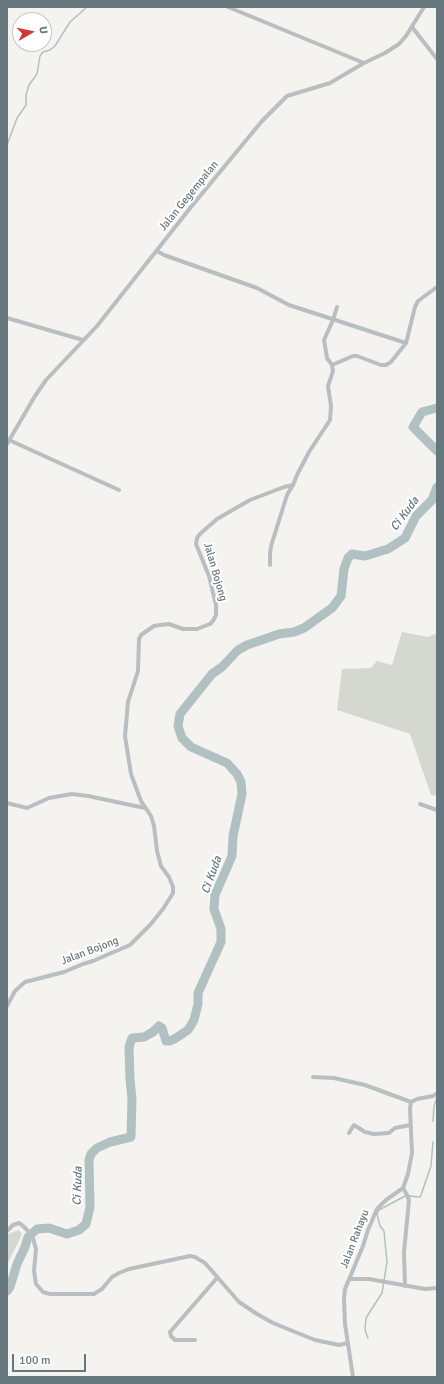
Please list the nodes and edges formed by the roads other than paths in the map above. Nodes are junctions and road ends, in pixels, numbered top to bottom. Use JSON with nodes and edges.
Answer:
{"nodes":[{"id":1,"x":228,"y":7,"type":"edge"},
{"id":2,"x":424,"y":7,"type":"edge"},
{"id":3,"x":412,"y":27,"type":"junction"},
{"id":4,"x":437,"y":59,"type":"edge"},
{"id":5,"x":364,"y":63,"type":"junction"},
{"id":6,"x":157,"y":251,"type":"junction"},
{"id":7,"x":437,"y":287,"type":"edge"},
{"id":8,"x":337,"y":307,"type":"dead end"},
{"id":9,"x":7,"y":318,"type":"edge"},
{"id":10,"x":333,"y":320,"type":"junction"},
{"id":11,"x":83,"y":340,"type":"junction"},
{"id":12,"x":406,"y":343,"type":"junction"},
{"id":13,"x":332,"y":365,"type":"junction"},
{"id":14,"x":8,"y":442,"type":"edge"},
{"id":15,"x":293,"y":485,"type":"junction"},
{"id":16,"x":118,"y":490,"type":"dead end"},
{"id":17,"x":270,"y":565,"type":"dead end"},
{"id":18,"x":7,"y":803,"type":"edge"},
{"id":19,"x":420,"y":804,"type":"dead end"},
{"id":20,"x":145,"y":808,"type":"junction"},
{"id":21,"x":437,"y":810,"type":"edge"},
{"id":22,"x":7,"y":1006,"type":"edge"},
{"id":23,"x":313,"y":1077,"type":"dead end"},
{"id":24,"x":437,"y":1092,"type":"edge"},
{"id":25,"x":411,"y":1102,"type":"junction"},
{"id":26,"x":410,"y":1125,"type":"junction"},
{"id":27,"x":349,"y":1133,"type":"dead end"},
{"id":28,"x":403,"y":1188,"type":"junction"},
{"id":29,"x":7,"y":1231,"type":"edge"},
{"id":30,"x":217,"y":1278,"type":"junction"},
{"id":31,"x":349,"y":1279,"type":"junction"},
{"id":32,"x":405,"y":1286,"type":"junction"},
{"id":33,"x":437,"y":1288,"type":"edge"},
{"id":34,"x":195,"y":1340,"type":"dead end"},
{"id":35,"x":348,"y":1343,"type":"junction"},
{"id":36,"x":353,"y":1377,"type":"edge"}],
"edges":[{"from":1,"to":5,"type":"street"},
{"from":2,"to":3,"type":"street","name":"Jalan Gegempalan"},
{"from":3,"to":4,"type":"street"},
{"from":3,"to":5,"type":"street","name":"Jalan Gegempalan"},
{"from":5,"to":6,"type":"street","name":"Jalan Gegempalan"},
{"from":6,"to":10,"type":"street"},
{"from":6,"to":11,"type":"street","name":"Jalan Gegempalan"},
{"from":7,"to":12,"type":"street"},
{"from":8,"to":10,"type":"street"},
{"from":9,"to":11,"type":"street"},
{"from":10,"to":12,"type":"street"},
{"from":10,"to":13,"type":"street"},
{"from":11,"to":14,"type":"street","name":"Jalan Gegempalan"},
{"from":12,"to":13,"type":"street"},
{"from":13,"to":15,"type":"street"},
{"from":14,"to":16,"type":"street"},
{"from":15,"to":17,"type":"street"},
{"from":15,"to":20,"type":"street","name":"Jalan Bojong"},
{"from":18,"to":20,"type":"street"},
{"from":19,"to":21,"type":"street"},
{"from":20,"to":22,"type":"street","name":"Jalan Bojong"},
{"from":23,"to":25,"type":"street"},
{"from":24,"to":25,"type":"street"},
{"from":25,"to":26,"type":"street"},
{"from":26,"to":27,"type":"street"},
{"from":26,"to":28,"type":"street"},
{"from":28,"to":31,"type":"street","name":"Jalan Rahayu"},
{"from":28,"to":32,"type":"street"},
{"from":29,"to":30,"type":"street"},
{"from":30,"to":34,"type":"street"},
{"from":30,"to":35,"type":"street"},
{"from":31,"to":32,"type":"street"},
{"from":31,"to":35,"type":"street","name":"Jalan Rahayu"},
{"from":32,"to":33,"type":"street"},
{"from":35,"to":36,"type":"street","name":"Jalan Rahayu"}]}
